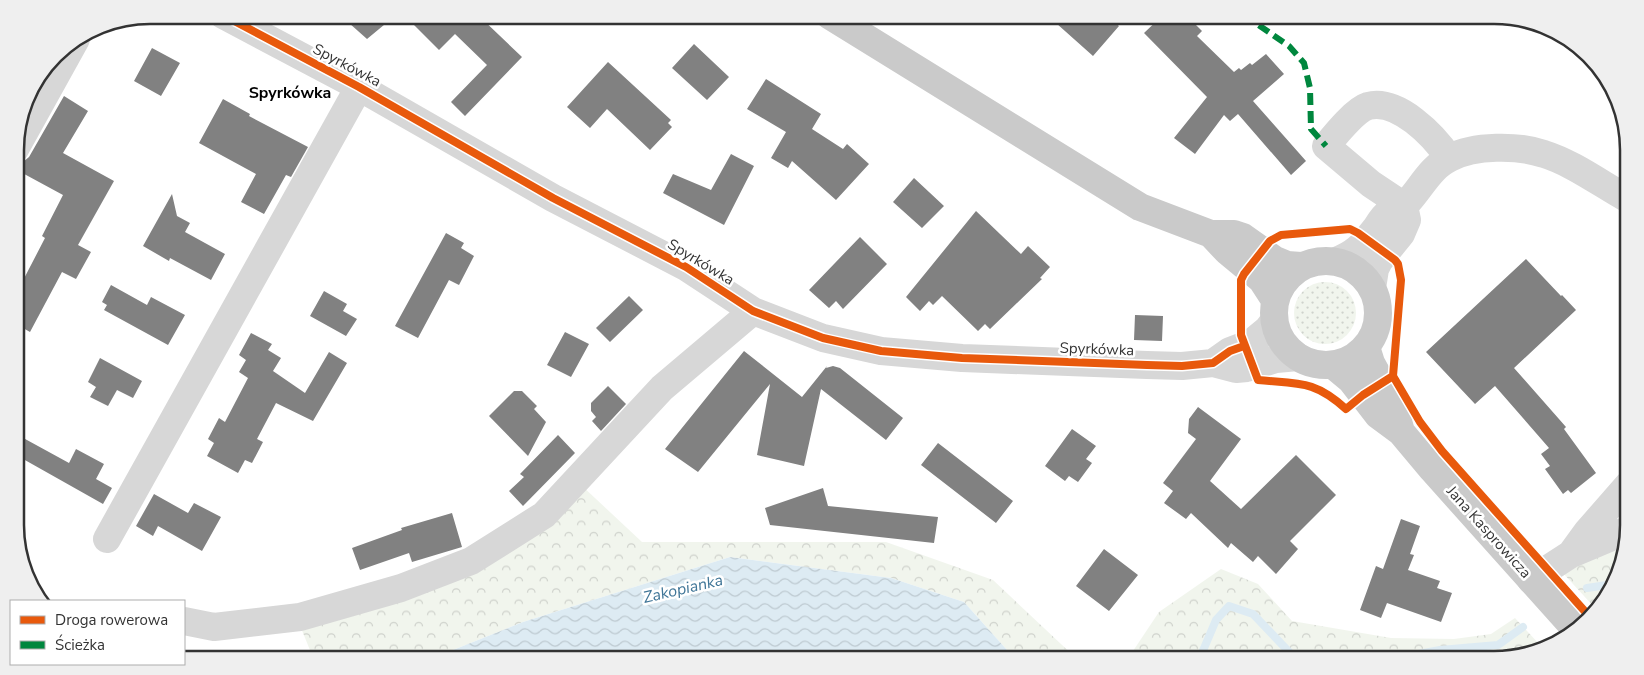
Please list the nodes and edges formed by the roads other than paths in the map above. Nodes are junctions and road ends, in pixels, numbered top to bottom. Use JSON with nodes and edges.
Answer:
{"nodes":[{"id":1,"x":240,"y":24,"type":"edge"},
{"id":2,"x":850,"y":24,"type":"edge"},
{"id":3,"x":67,"y":55,"type":"edge"},
{"id":4,"x":359,"y":86,"type":"junction"},
{"id":5,"x":26,"y":130,"type":"edge"},
{"id":6,"x":1449,"y":158,"type":"junction"},
{"id":7,"x":1620,"y":194,"type":"edge"},
{"id":8,"x":1404,"y":206,"type":"junction"},
{"id":9,"x":1211,"y":234,"type":"junction"},
{"id":10,"x":1336,"y":261,"type":"junction"},
{"id":11,"x":1301,"y":266,"type":"junction"},
{"id":12,"x":1372,"y":288,"type":"junction"},
{"id":13,"x":1274,"y":310,"type":"junction"},
{"id":14,"x":754,"y":311,"type":"junction"},
{"id":15,"x":1366,"y":347,"type":"junction"},
{"id":16,"x":1298,"y":357,"type":"junction"},
{"id":17,"x":1213,"y":363,"type":"junction"},
{"id":18,"x":1333,"y":365,"type":"junction"},
{"id":19,"x":1401,"y":432,"type":"junction"},
{"id":20,"x":1620,"y":494,"type":"edge"},
{"id":21,"x":1620,"y":534,"type":"edge"},
{"id":22,"x":107,"y":540,"type":"dead end"},
{"id":23,"x":1571,"y":554,"type":"junction"},
{"id":24,"x":1531,"y":580,"type":"junction"},
{"id":25,"x":185,"y":621,"type":"edge"},
{"id":26,"x":1571,"y":625,"type":"edge"}],
"edges":[{"from":1,"to":4,"type":"street","name":"Spyrkówka"},
{"from":2,"to":9,"type":"main road"},
{"from":3,"to":5,"type":"street"},
{"from":4,"to":14,"type":"street","name":"Spyrkówka"},
{"from":4,"to":22,"type":"street"},
{"from":6,"to":7,"type":"street"},
{"from":6,"to":8,"type":"street"},
{"from":6,"to":8,"type":"street"},
{"from":8,"to":10,"type":"street"},
{"from":8,"to":12,"type":"street"},
{"from":9,"to":11,"type":"main road"},
{"from":9,"to":13,"type":"main road"},
{"from":10,"to":11,"type":"main road"},
{"from":10,"to":12,"type":"main road"},
{"from":11,"to":13,"type":"main road"},
{"from":12,"to":15,"type":"main road"},
{"from":13,"to":16,"type":"main road"},
{"from":13,"to":17,"type":"street","name":"Spyrkówka"},
{"from":14,"to":17,"type":"street","name":"Spyrkówka"},
{"from":14,"to":25,"type":"street"},
{"from":15,"to":18,"type":"main road"},
{"from":15,"to":19,"type":"main road"},
{"from":16,"to":17,"type":"street","name":"Spyrkówka"},
{"from":16,"to":18,"type":"main road"},
{"from":18,"to":19,"type":"main road"},
{"from":19,"to":24,"type":"main road","name":"Jana Kasprowicza"},
{"from":20,"to":23,"type":"street"},
{"from":21,"to":23,"type":"street"},
{"from":23,"to":24,"type":"street"},
{"from":24,"to":26,"type":"main road","name":"Jana Kasprowicza"}]}
